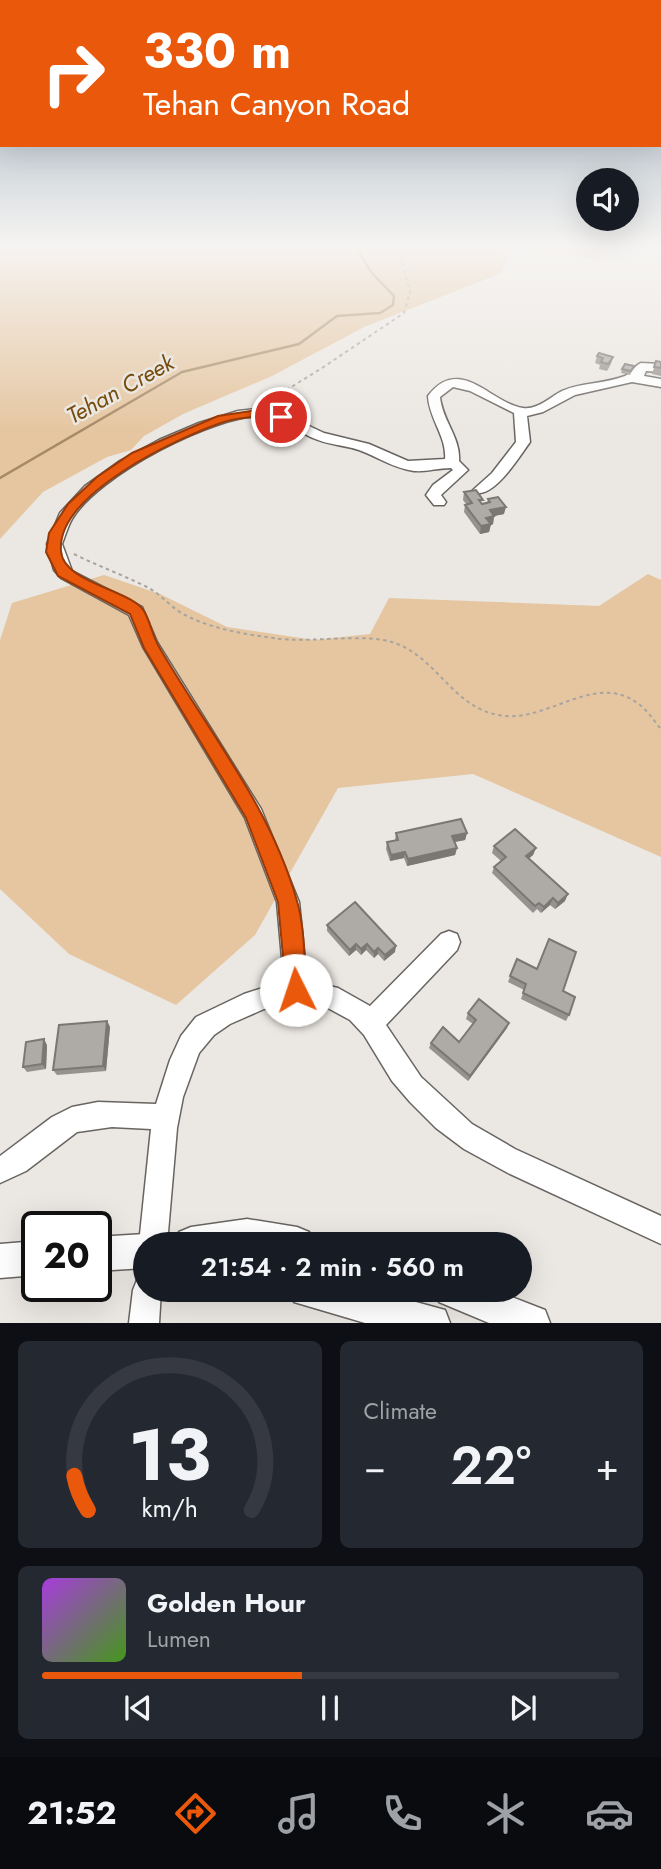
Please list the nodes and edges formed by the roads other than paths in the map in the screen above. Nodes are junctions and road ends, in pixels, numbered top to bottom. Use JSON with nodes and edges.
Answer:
{"nodes":[{"id":1,"x":661,"y":368,"type":"edge"},
{"id":2,"x":632,"y":378,"type":"junction"},
{"id":3,"x":661,"y":383,"type":"edge"},
{"id":4,"x":520,"y":411,"type":"junction"},
{"id":5,"x":452,"y":463,"type":"junction"},
{"id":6,"x":480,"y":490,"type":"edge"},
{"id":7,"x":439,"y":502,"type":"dead end"},
{"id":8,"x":449,"y":942,"type":"dead end"},
{"id":9,"x":296,"y":990,"type":"junction"},
{"id":10,"x":371,"y":1023,"type":"junction"},
{"id":11,"x":167,"y":1116,"type":"junction"},
{"id":12,"x":0,"y":1170,"type":"edge"},
{"id":13,"x":661,"y":1230,"type":"edge"},
{"id":14,"x":154,"y":1232,"type":"edge"},
{"id":15,"x":133,"y":1252,"type":"edge"},
{"id":16,"x":112,"y":1253,"type":"edge"},
{"id":17,"x":21,"y":1259,"type":"edge"},
{"id":18,"x":0,"y":1261,"type":"edge"},
{"id":19,"x":147,"y":1302,"type":"edge"},
{"id":20,"x":352,"y":1302,"type":"edge"},
{"id":21,"x":480,"y":1302,"type":"edge"},
{"id":22,"x":144,"y":1323,"type":"edge"},
{"id":23,"x":432,"y":1323,"type":"edge"},
{"id":24,"x":532,"y":1323,"type":"edge"}],
"edges":[{"from":1,"to":2,"type":"street"},
{"from":2,"to":3,"type":"street"},
{"from":2,"to":4,"type":"street"},
{"from":4,"to":5,"type":"street"},
{"from":4,"to":6,"type":"street"},
{"from":5,"to":7,"type":"street"},
{"from":5,"to":9,"type":"street"},
{"from":8,"to":10,"type":"street"},
{"from":9,"to":10,"type":"street"},
{"from":9,"to":11,"type":"street"},
{"from":10,"to":13,"type":"street"},
{"from":11,"to":12,"type":"street"},
{"from":11,"to":14,"type":"street"},
{"from":15,"to":16,"type":"main road"},
{"from":17,"to":18,"type":"main road"},
{"from":19,"to":22,"type":"street"},
{"from":20,"to":23,"type":"main road"},
{"from":21,"to":24,"type":"main road"}]}
